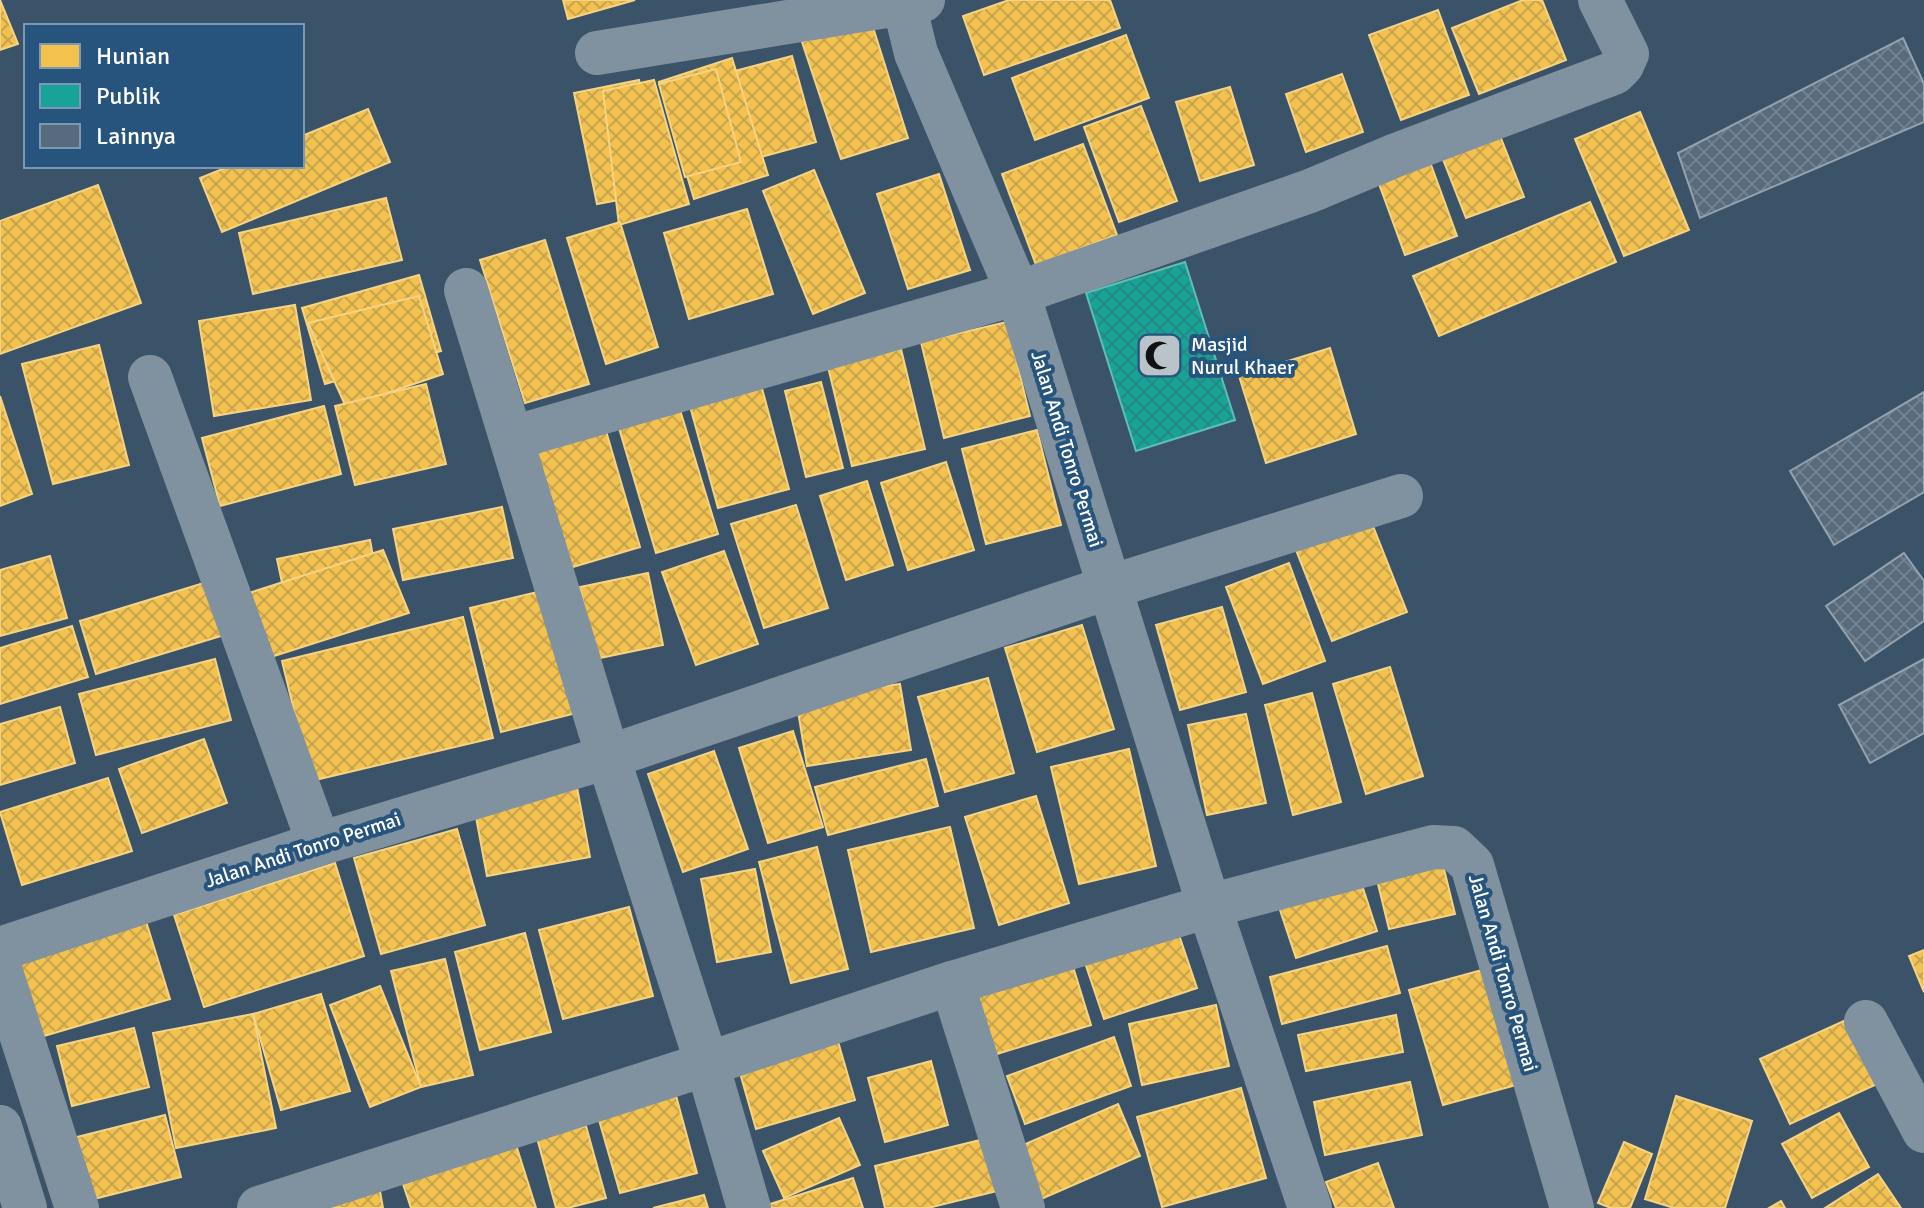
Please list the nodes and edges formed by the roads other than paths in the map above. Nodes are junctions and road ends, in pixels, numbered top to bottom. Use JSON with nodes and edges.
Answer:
{"nodes":[{"id":1,"x":1600,"y":0,"type":"edge"},
{"id":2,"x":910,"y":2,"type":"edge"},
{"id":3,"x":597,"y":53,"type":"dead end"},
{"id":4,"x":466,"y":290,"type":"dead end"},
{"id":5,"x":1018,"y":293,"type":"junction"},
{"id":6,"x":150,"y":377,"type":"dead end"},
{"id":7,"x":512,"y":438,"type":"junction"},
{"id":8,"x":1401,"y":496,"type":"dead end"},
{"id":9,"x":1110,"y":587,"type":"junction"},
{"id":10,"x":608,"y":757,"type":"junction"},
{"id":11,"x":319,"y":844,"type":"junction"},
{"id":12,"x":1209,"y":906,"type":"junction"},
{"id":13,"x":0,"y":949,"type":"edge"},
{"id":14,"x":0,"y":969,"type":"edge"},
{"id":15,"x":952,"y":983,"type":"junction"},
{"id":16,"x":1866,"y":1022,"type":"dead end"},
{"id":17,"x":707,"y":1064,"type":"junction"},
{"id":18,"x":0,"y":1127,"type":"edge"},
{"id":19,"x":1924,"y":1131,"type":"edge"},
{"id":20,"x":25,"y":1208,"type":"edge"},
{"id":21,"x":77,"y":1208,"type":"edge"},
{"id":22,"x":259,"y":1208,"type":"edge"},
{"id":23,"x":749,"y":1208,"type":"edge"},
{"id":24,"x":1023,"y":1208,"type":"edge"},
{"id":25,"x":1310,"y":1208,"type":"edge"},
{"id":26,"x":1572,"y":1208,"type":"edge"}],
"edges":[{"from":1,"to":5,"type":"street"},
{"from":2,"to":3,"type":"street"},
{"from":2,"to":5,"type":"street","name":"Jalan Andi Tonro Permai"},
{"from":4,"to":7,"type":"street"},
{"from":5,"to":7,"type":"street"},
{"from":5,"to":9,"type":"street","name":"Jalan Andi Tonro Permai"},
{"from":6,"to":11,"type":"street"},
{"from":7,"to":10,"type":"street"},
{"from":8,"to":9,"type":"street","name":"Jalan Andi Tonro Permai"},
{"from":9,"to":10,"type":"street","name":"Jalan Andi Tonro Permai"},
{"from":9,"to":12,"type":"street","name":"Jalan Andi Tonro Permai"},
{"from":10,"to":11,"type":"street","name":"Jalan Andi Tonro Permai"},
{"from":10,"to":17,"type":"street"},
{"from":11,"to":13,"type":"street","name":"Jalan Andi Tonro Permai"},
{"from":12,"to":15,"type":"street","name":"Jalan Andi Tonro Permai"},
{"from":12,"to":25,"type":"street"},
{"from":12,"to":26,"type":"street","name":"Jalan Andi Tonro Permai"},
{"from":14,"to":21,"type":"street"},
{"from":15,"to":17,"type":"street","name":"Jalan Andi Tonro Permai"},
{"from":15,"to":24,"type":"street"},
{"from":16,"to":19,"type":"street"},
{"from":17,"to":22,"type":"street","name":"Jalan Andi Tonro Permai"},
{"from":17,"to":23,"type":"street"},
{"from":18,"to":20,"type":"street"}]}
